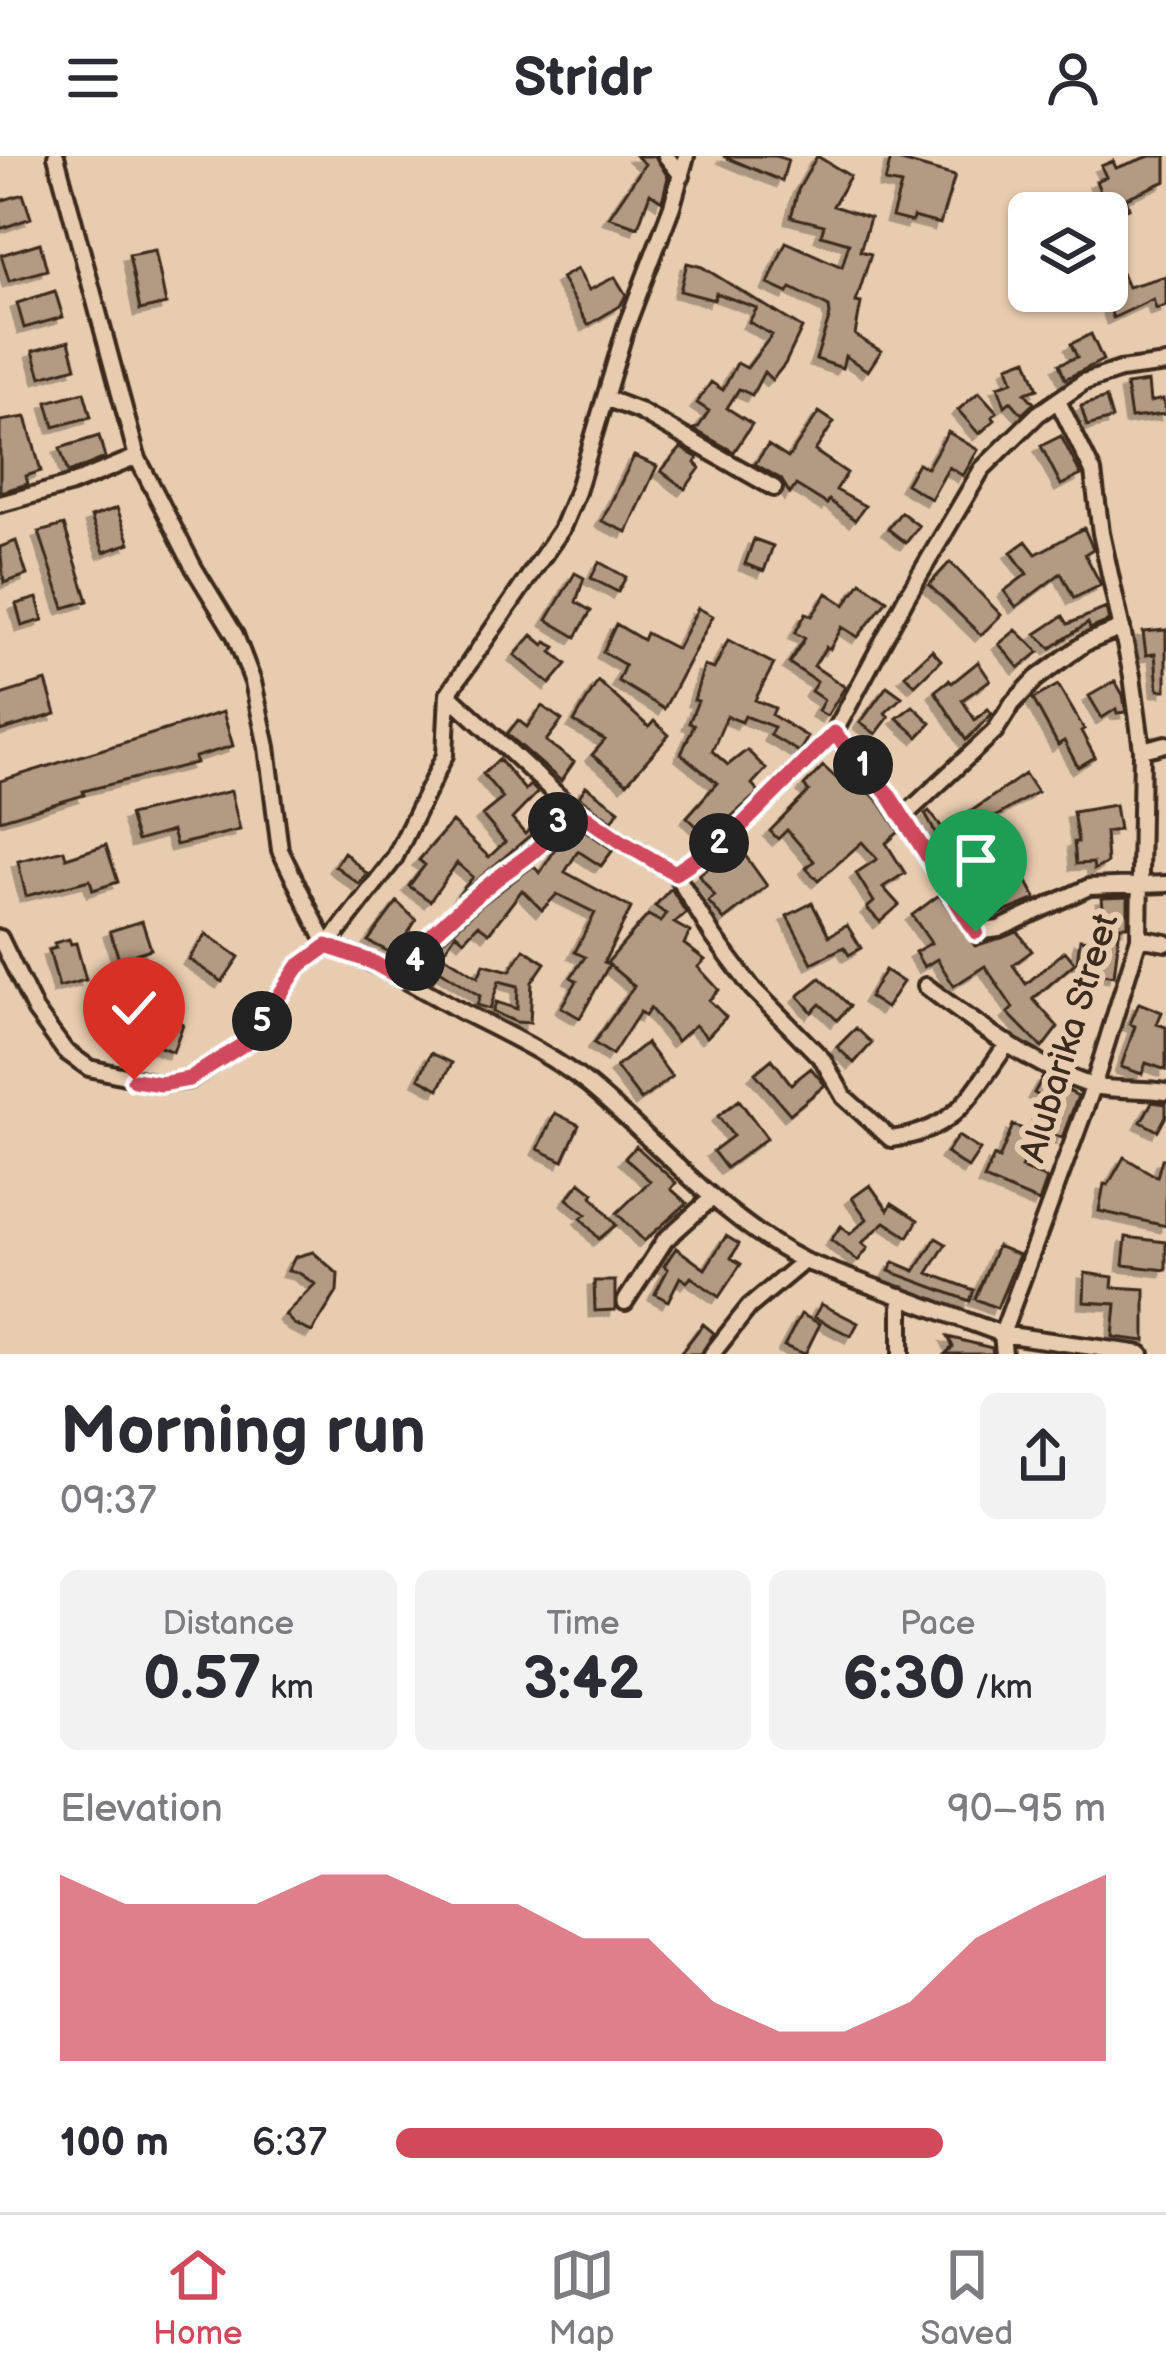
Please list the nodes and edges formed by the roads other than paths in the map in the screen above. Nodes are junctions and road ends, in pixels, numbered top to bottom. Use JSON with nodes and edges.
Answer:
{"nodes":[{"id":1,"x":56,"y":156,"type":"edge"},
{"id":2,"x":666,"y":156,"type":"edge"},
{"id":3,"x":686,"y":156,"type":"edge"},
{"id":4,"x":682,"y":176,"type":"junction"},
{"id":5,"x":1166,"y":364,"type":"edge"},
{"id":6,"x":605,"y":398,"type":"junction"},
{"id":7,"x":1059,"y":403,"type":"junction"},
{"id":8,"x":137,"y":457,"type":"junction"},
{"id":9,"x":774,"y":488,"type":"dead end"},
{"id":10,"x":0,"y":504,"type":"edge"},
{"id":11,"x":1122,"y":628,"type":"junction"},
{"id":12,"x":448,"y":694,"type":"junction"},
{"id":13,"x":834,"y":733,"type":"junction"},
{"id":14,"x":1166,"y":744,"type":"edge"},
{"id":15,"x":1142,"y":750,"type":"junction"},
{"id":16,"x":567,"y":804,"type":"junction"},
{"id":17,"x":903,"y":817,"type":"junction"},
{"id":18,"x":675,"y":873,"type":"junction"},
{"id":19,"x":1143,"y":882,"type":"junction"},
{"id":20,"x":1166,"y":884,"type":"edge"},
{"id":21,"x":0,"y":938,"type":"edge"},
{"id":22,"x":1139,"y":938,"type":"junction"},
{"id":23,"x":1166,"y":943,"type":"edge"},
{"id":24,"x":327,"y":946,"type":"junction"},
{"id":25,"x":399,"y":977,"type":"junction"},
{"id":26,"x":926,"y":986,"type":"dead end"},
{"id":27,"x":1008,"y":1043,"type":"junction"},
{"id":28,"x":1093,"y":1087,"type":"junction"},
{"id":29,"x":1166,"y":1092,"type":"edge"},
{"id":30,"x":712,"y":1198,"type":"junction"},
{"id":31,"x":804,"y":1261,"type":"junction"},
{"id":32,"x":901,"y":1296,"type":"junction"},
{"id":33,"x":625,"y":1302,"type":"dead end"},
{"id":34,"x":1002,"y":1334,"type":"junction"},
{"id":35,"x":712,"y":1354,"type":"edge"},
{"id":36,"x":901,"y":1354,"type":"edge"},
{"id":37,"x":1004,"y":1354,"type":"edge"},
{"id":38,"x":1141,"y":1354,"type":"edge"}],
"edges":[{"from":1,"to":8,"type":"street"},
{"from":2,"to":4,"type":"street"},
{"from":3,"to":4,"type":"street"},
{"from":4,"to":6,"type":"street"},
{"from":5,"to":7,"type":"street"},
{"from":6,"to":9,"type":"street"},
{"from":6,"to":12,"type":"street"},
{"from":7,"to":11,"type":"street","name":"Alubarika Street"},
{"from":7,"to":13,"type":"street"},
{"from":8,"to":10,"type":"street"},
{"from":8,"to":24,"type":"street"},
{"from":11,"to":15,"type":"street","name":"Alubarika Street"},
{"from":11,"to":17,"type":"street"},
{"from":12,"to":16,"type":"street"},
{"from":12,"to":24,"type":"street"},
{"from":13,"to":17,"type":"street"},
{"from":13,"to":18,"type":"street"},
{"from":14,"to":15,"type":"street"},
{"from":15,"to":19,"type":"street","name":"Alubarika Street"},
{"from":16,"to":18,"type":"street"},
{"from":16,"to":25,"type":"street"},
{"from":17,"to":19,"type":"street"},
{"from":18,"to":27,"type":"street"},
{"from":19,"to":20,"type":"street"},
{"from":19,"to":22,"type":"street","name":"Alubarika Street"},
{"from":21,"to":24,"type":"street"},
{"from":22,"to":23,"type":"street"},
{"from":22,"to":28,"type":"street","name":"Alubarika Street"},
{"from":24,"to":25,"type":"street"},
{"from":25,"to":30,"type":"street"},
{"from":26,"to":27,"type":"street"},
{"from":27,"to":28,"type":"street"},
{"from":28,"to":29,"type":"street"},
{"from":28,"to":34,"type":"street","name":"Alubarika Street"},
{"from":30,"to":31,"type":"street"},
{"from":30,"to":33,"type":"street"},
{"from":31,"to":32,"type":"street"},
{"from":31,"to":35,"type":"street"},
{"from":32,"to":34,"type":"street"},
{"from":32,"to":36,"type":"street"},
{"from":34,"to":37,"type":"street"},
{"from":34,"to":38,"type":"street"}]}
